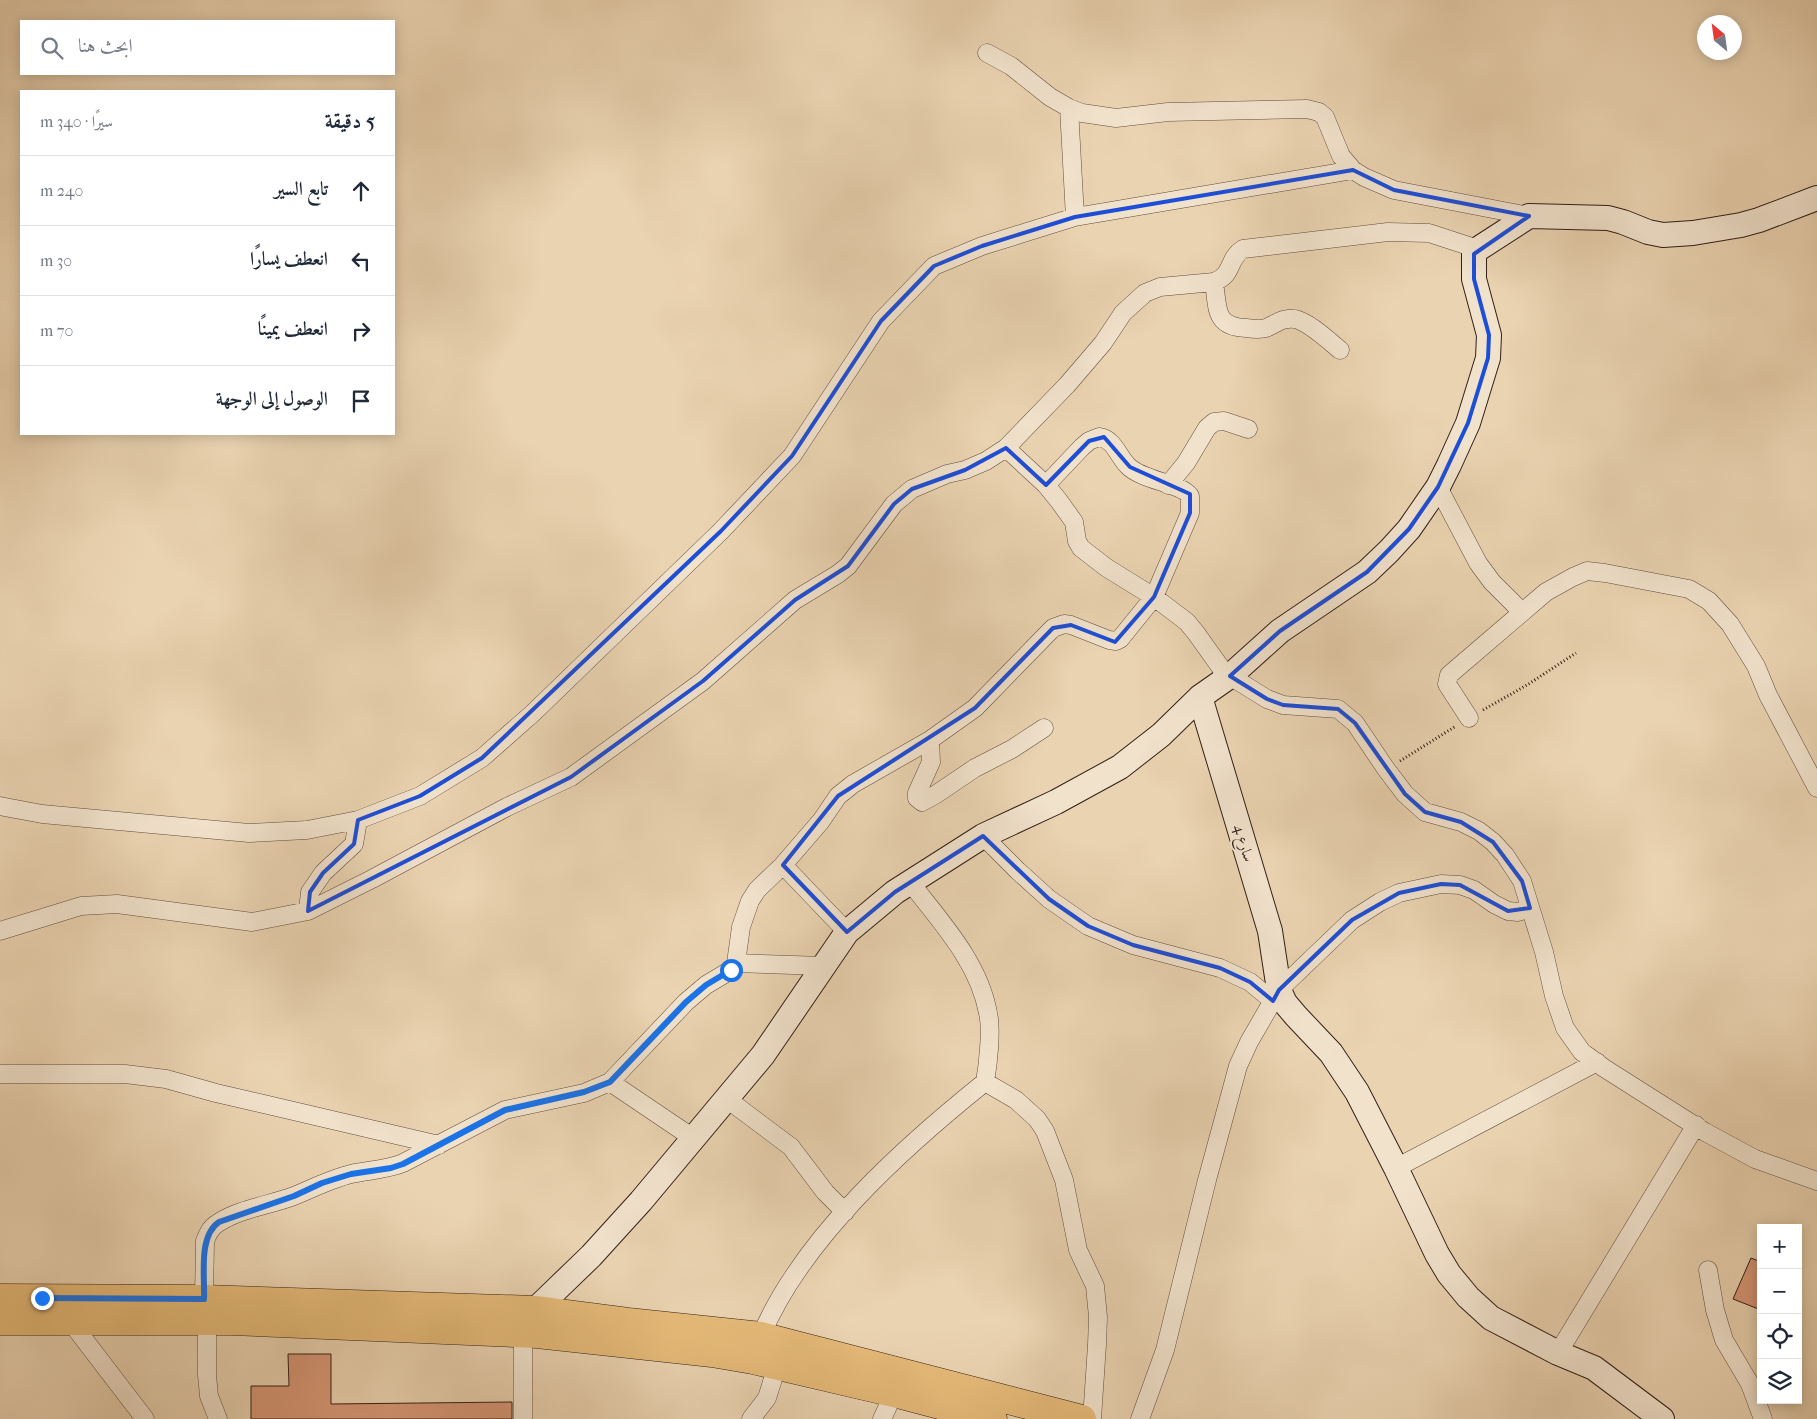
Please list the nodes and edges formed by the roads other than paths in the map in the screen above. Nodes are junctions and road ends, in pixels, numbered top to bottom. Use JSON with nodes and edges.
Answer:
{"nodes":[{"id":1,"x":988,"y":53,"type":"dead end"},
{"id":2,"x":1069,"y":108,"type":"junction"},
{"id":3,"x":1353,"y":170,"type":"junction"},
{"id":4,"x":1817,"y":198,"type":"edge"},
{"id":5,"x":1530,"y":216,"type":"junction"},
{"id":6,"x":1075,"y":217,"type":"junction"},
{"id":7,"x":1478,"y":249,"type":"junction"},
{"id":8,"x":1214,"y":282,"type":"junction"},
{"id":9,"x":1340,"y":350,"type":"dead end"},
{"id":10,"x":1248,"y":429,"type":"dead end"},
{"id":11,"x":1006,"y":448,"type":"junction"},
{"id":12,"x":1046,"y":485,"type":"junction"},
{"id":13,"x":1168,"y":486,"type":"junction"},
{"id":14,"x":1438,"y":487,"type":"junction"},
{"id":15,"x":1154,"y":597,"type":"junction"},
{"id":16,"x":1522,"y":612,"type":"junction"},
{"id":17,"x":1230,"y":676,"type":"junction"},
{"id":18,"x":1200,"y":697,"type":"junction"},
{"id":19,"x":1469,"y":718,"type":"dead end"},
{"id":20,"x":1044,"y":728,"type":"dead end"},
{"id":21,"x":930,"y":740,"type":"junction"},
{"id":22,"x":1817,"y":788,"type":"edge"},
{"id":23,"x":0,"y":806,"type":"edge"},
{"id":24,"x":358,"y":820,"type":"junction"},
{"id":25,"x":983,"y":836,"type":"junction"},
{"id":26,"x":783,"y":866,"type":"junction"},
{"id":27,"x":910,"y":882,"type":"junction"},
{"id":28,"x":1530,"y":908,"type":"junction"},
{"id":29,"x":308,"y":911,"type":"junction"},
{"id":30,"x":0,"y":931,"type":"edge"},
{"id":31,"x":847,"y":932,"type":"junction"},
{"id":32,"x":736,"y":963,"type":"junction"},
{"id":33,"x":824,"y":966,"type":"junction"},
{"id":34,"x":1276,"y":995,"type":"junction"},
{"id":35,"x":1597,"y":1062,"type":"junction"},
{"id":36,"x":0,"y":1074,"type":"edge"},
{"id":37,"x":610,"y":1082,"type":"junction"},
{"id":38,"x":985,"y":1082,"type":"junction"},
{"id":39,"x":727,"y":1099,"type":"junction"},
{"id":40,"x":1696,"y":1125,"type":"junction"},
{"id":41,"x":693,"y":1138,"type":"junction"},
{"id":42,"x":439,"y":1145,"type":"junction"},
{"id":43,"x":1396,"y":1168,"type":"junction"},
{"id":44,"x":1817,"y":1181,"type":"edge"},
{"id":45,"x":845,"y":1212,"type":"junction"},
{"id":46,"x":1708,"y":1270,"type":"dead end"},
{"id":47,"x":0,"y":1298,"type":"edge"},
{"id":48,"x":206,"y":1310,"type":"junction"},
{"id":49,"x":0,"y":1321,"type":"edge"},
{"id":50,"x":70,"y":1321,"type":"junction"},
{"id":51,"x":529,"y":1321,"type":"junction"},
{"id":52,"x":761,"y":1336,"type":"junction"},
{"id":53,"x":1558,"y":1353,"type":"junction"},
{"id":54,"x":777,"y":1366,"type":"junction"},
{"id":55,"x":894,"y":1393,"type":"junction"},
{"id":56,"x":1653,"y":1417,"type":"edge"},
{"id":57,"x":983,"y":1418,"type":"edge"},
{"id":58,"x":145,"y":1419,"type":"edge"},
{"id":59,"x":218,"y":1419,"type":"edge"},
{"id":60,"x":523,"y":1419,"type":"edge"},
{"id":61,"x":751,"y":1419,"type":"edge"},
{"id":62,"x":882,"y":1419,"type":"edge"},
{"id":63,"x":1082,"y":1419,"type":"edge"},
{"id":64,"x":1092,"y":1419,"type":"edge"},
{"id":65,"x":1140,"y":1419,"type":"edge"},
{"id":66,"x":1763,"y":1419,"type":"edge"}],
"edges":[{"from":1,"to":2,"type":"street"},
{"from":2,"to":3,"type":"street"},
{"from":2,"to":6,"type":"street"},
{"from":3,"to":5,"type":"street"},
{"from":3,"to":6,"type":"street"},
{"from":4,"to":5,"type":"main road"},
{"from":5,"to":7,"type":"main road"},
{"from":6,"to":24,"type":"street"},
{"from":7,"to":8,"type":"street"},
{"from":7,"to":14,"type":"main road"},
{"from":8,"to":9,"type":"street"},
{"from":8,"to":11,"type":"street"},
{"from":10,"to":13,"type":"street"},
{"from":11,"to":12,"type":"street"},
{"from":11,"to":29,"type":"street"},
{"from":12,"to":13,"type":"street"},
{"from":12,"to":15,"type":"street"},
{"from":13,"to":15,"type":"street"},
{"from":14,"to":16,"type":"street"},
{"from":14,"to":17,"type":"main road"},
{"from":15,"to":17,"type":"street"},
{"from":15,"to":21,"type":"street"},
{"from":16,"to":19,"type":"street"},
{"from":16,"to":22,"type":"street"},
{"from":17,"to":18,"type":"main road"},
{"from":17,"to":28,"type":"street"},
{"from":18,"to":25,"type":"main road"},
{"from":18,"to":34,"type":"main road","name":"سارع 4"},
{"from":20,"to":21,"type":"street"},
{"from":21,"to":26,"type":"street"},
{"from":23,"to":24,"type":"street"},
{"from":24,"to":29,"type":"street"},
{"from":25,"to":27,"type":"main road"},
{"from":25,"to":34,"type":"street"},
{"from":26,"to":31,"type":"street"},
{"from":26,"to":32,"type":"street"},
{"from":27,"to":31,"type":"main road"},
{"from":27,"to":38,"type":"street"},
{"from":28,"to":34,"type":"street"},
{"from":28,"to":35,"type":"street"},
{"from":29,"to":30,"type":"street"},
{"from":31,"to":33,"type":"main road"},
{"from":32,"to":33,"type":"street"},
{"from":32,"to":37,"type":"street"},
{"from":33,"to":39,"type":"main road"},
{"from":34,"to":43,"type":"main road"},
{"from":34,"to":65,"type":"street"},
{"from":35,"to":40,"type":"street"},
{"from":35,"to":43,"type":"street"},
{"from":36,"to":42,"type":"street"},
{"from":37,"to":41,"type":"street"},
{"from":37,"to":42,"type":"street"},
{"from":38,"to":45,"type":"street"},
{"from":38,"to":64,"type":"street"},
{"from":39,"to":41,"type":"main road"},
{"from":39,"to":45,"type":"street"},
{"from":40,"to":44,"type":"street"},
{"from":40,"to":53,"type":"street"},
{"from":41,"to":51,"type":"main road"},
{"from":42,"to":48,"type":"street"},
{"from":43,"to":53,"type":"main road"},
{"from":45,"to":52,"type":"street"},
{"from":46,"to":66,"type":"street"},
{"from":47,"to":48,"type":"main road"},
{"from":48,"to":50,"type":"main road"},
{"from":48,"to":51,"type":"main road"},
{"from":48,"to":59,"type":"street"},
{"from":49,"to":50,"type":"main road"},
{"from":50,"to":58,"type":"street"},
{"from":51,"to":52,"type":"main road"},
{"from":51,"to":54,"type":"main road"},
{"from":51,"to":60,"type":"street"},
{"from":52,"to":63,"type":"main road"},
{"from":53,"to":56,"type":"main road"},
{"from":54,"to":55,"type":"main road"},
{"from":54,"to":61,"type":"street"},
{"from":55,"to":57,"type":"main road"},
{"from":55,"to":62,"type":"street"}]}
